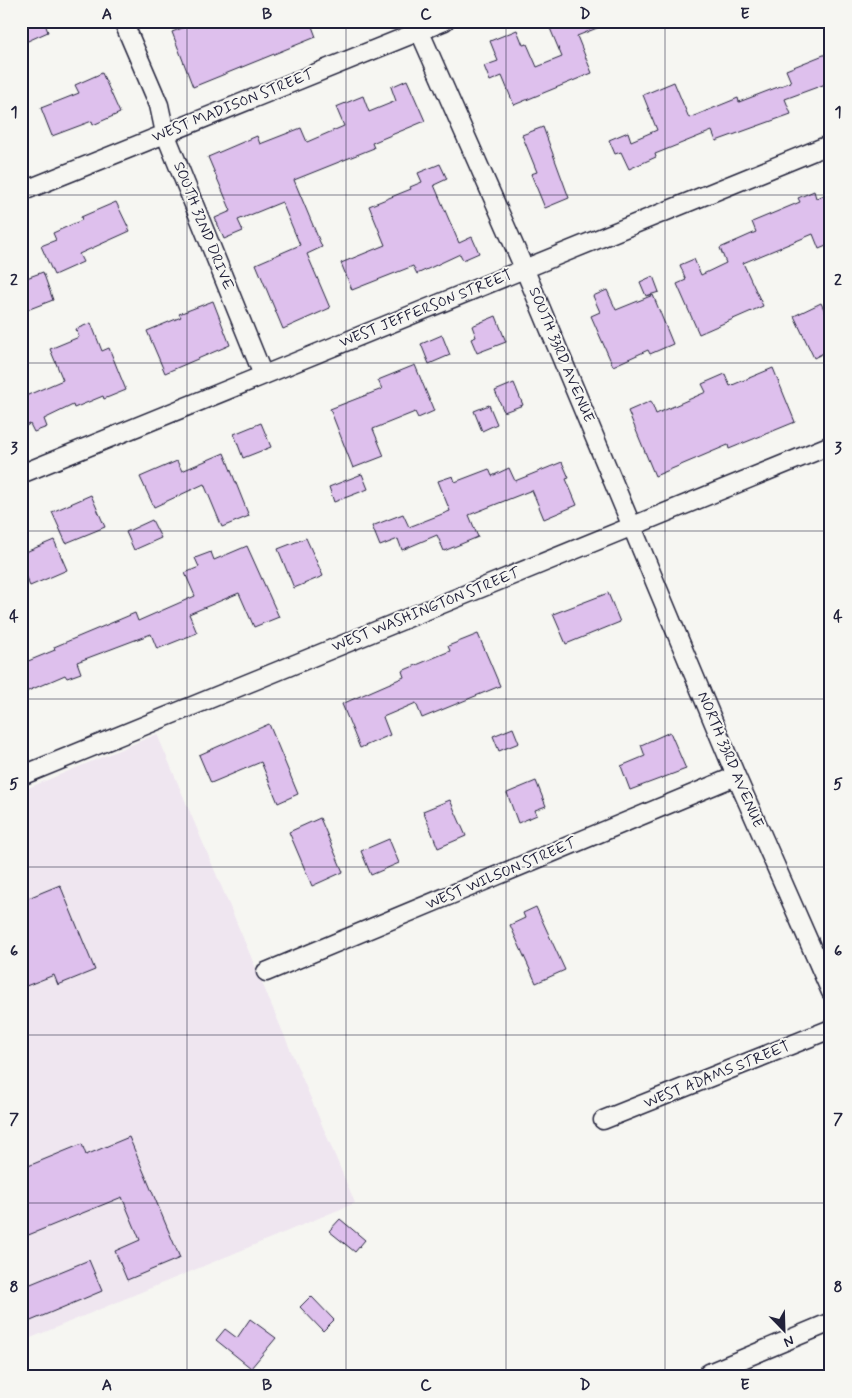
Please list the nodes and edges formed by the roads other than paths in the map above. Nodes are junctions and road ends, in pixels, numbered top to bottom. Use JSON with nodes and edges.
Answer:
{"nodes":[{"id":1,"x":123,"y":21,"type":"edge"},
{"id":2,"x":445,"y":21,"type":"edge"},
{"id":3,"x":417,"y":26,"type":"edge"},
{"id":4,"x":165,"y":133,"type":"junction"},
{"id":5,"x":831,"y":144,"type":"edge"},
{"id":6,"x":21,"y":192,"type":"edge"},
{"id":7,"x":524,"y":268,"type":"junction"},
{"id":8,"x":263,"y":375,"type":"junction"},
{"id":9,"x":831,"y":445,"type":"edge"},
{"id":10,"x":21,"y":474,"type":"edge"},
{"id":11,"x":633,"y":525,"type":"junction"},
{"id":12,"x":21,"y":776,"type":"edge"},
{"id":13,"x":736,"y":776,"type":"junction"},
{"id":14,"x":266,"y":972,"type":"dead end"},
{"id":15,"x":831,"y":992,"type":"edge"},
{"id":16,"x":831,"y":1029,"type":"edge"},
{"id":17,"x":603,"y":1120,"type":"dead end"},
{"id":18,"x":831,"y":1322,"type":"edge"},
{"id":19,"x":709,"y":1373,"type":"dead end"}],
"edges":[{"from":1,"to":4,"type":"street","name":"SOUTH 32ND DRIVE"},
{"from":2,"to":3,"type":"street","name":"WEST MADISON STREET"},
{"from":3,"to":4,"type":"street","name":"WEST MADISON STREET"},
{"from":3,"to":7,"type":"street","name":"SOUTH 33RD AVENUE"},
{"from":4,"to":6,"type":"street","name":"WEST MADISON STREET"},
{"from":4,"to":8,"type":"street","name":"SOUTH 32ND DRIVE"},
{"from":5,"to":7,"type":"street","name":"WEST JEFFERSON STREET"},
{"from":7,"to":8,"type":"street","name":"WEST JEFFERSON STREET"},
{"from":7,"to":11,"type":"street","name":"SOUTH 33RD AVENUE"},
{"from":8,"to":10,"type":"street","name":"WEST JEFFERSON STREET"},
{"from":9,"to":11,"type":"street","name":"WEST WASHINGTON STREET"},
{"from":11,"to":12,"type":"street","name":"WEST WASHINGTON STREET"},
{"from":11,"to":13,"type":"street","name":"NORTH 33RD AVENUE"},
{"from":13,"to":14,"type":"street","name":"WEST WILSON STREET"},
{"from":13,"to":15,"type":"street","name":"NORTH 33RD AVENUE"},
{"from":16,"to":17,"type":"street","name":"WEST ADAMS STREET"},
{"from":18,"to":19,"type":"street"}]}
